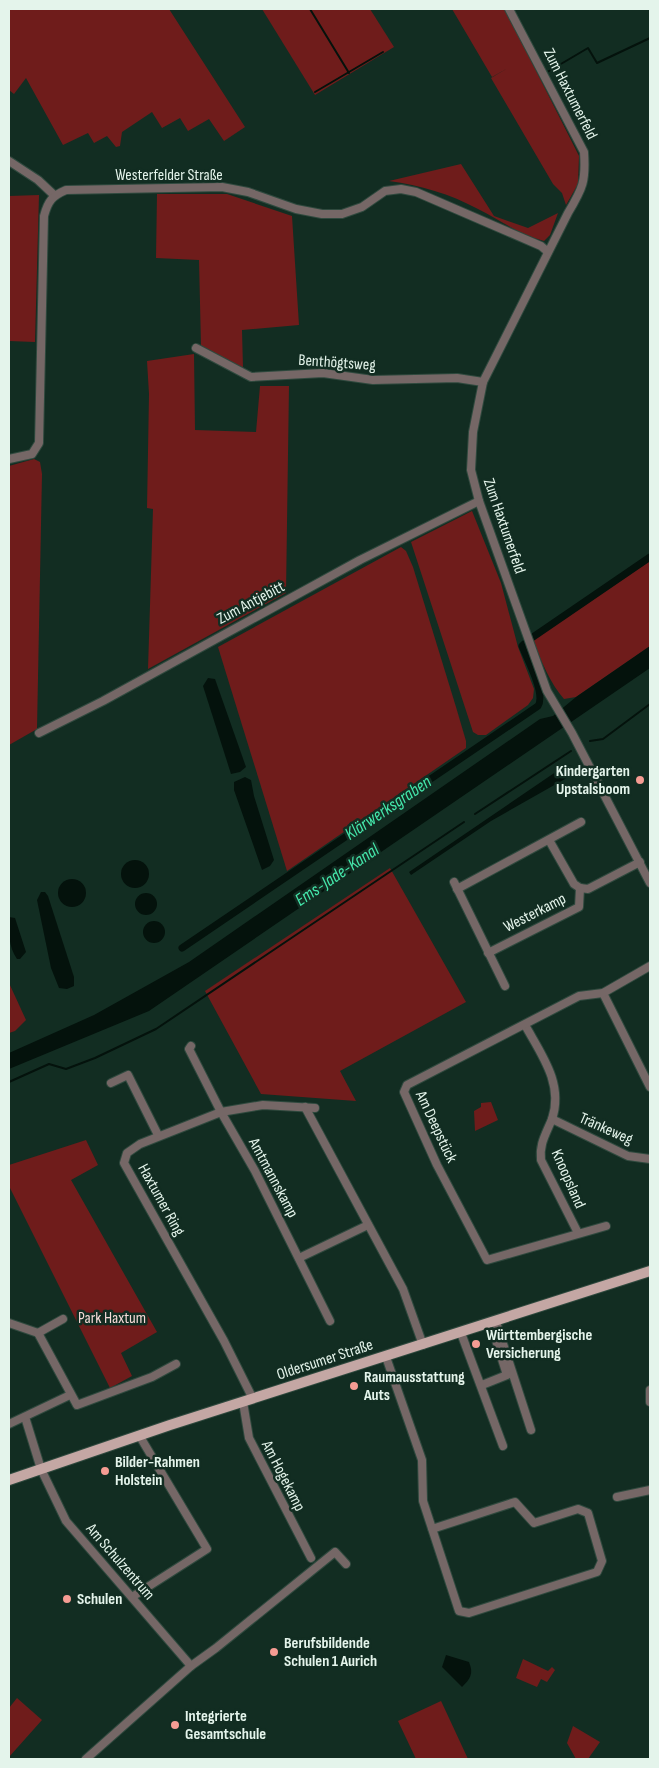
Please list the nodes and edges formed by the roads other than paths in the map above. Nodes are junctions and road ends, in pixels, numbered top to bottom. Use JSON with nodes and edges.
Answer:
{"nodes":[{"id":1,"x":509,"y":9,"type":"edge"},
{"id":2,"x":9,"y":161,"type":"edge"},
{"id":3,"x":54,"y":195,"type":"junction"},
{"id":4,"x":548,"y":252,"type":"junction"},
{"id":5,"x":196,"y":348,"type":"dead end"},
{"id":6,"x":483,"y":382,"type":"junction"},
{"id":7,"x":9,"y":459,"type":"edge"},
{"id":8,"x":479,"y":501,"type":"junction"},
{"id":9,"x":39,"y":733,"type":"dead end"},
{"id":10,"x":581,"y":822,"type":"dead end"},
{"id":11,"x":549,"y":840,"type":"junction"},
{"id":12,"x":640,"y":862,"type":"junction"},
{"id":13,"x":650,"y":883,"type":"edge"},
{"id":14,"x":580,"y":888,"type":"junction"},
{"id":15,"x":488,"y":953,"type":"junction"},
{"id":16,"x":650,"y":966,"type":"edge"},
{"id":17,"x":505,"y":986,"type":"dead end"},
{"id":18,"x":603,"y":993,"type":"junction"},
{"id":19,"x":525,"y":1025,"type":"junction"},
{"id":20,"x":191,"y":1046,"type":"dead end"},
{"id":21,"x":110,"y":1082,"type":"dead end"},
{"id":22,"x":650,"y":1087,"type":"edge"},
{"id":23,"x":305,"y":1107,"type":"junction"},
{"id":24,"x":315,"y":1108,"type":"dead end"},
{"id":25,"x":221,"y":1112,"type":"junction"},
{"id":26,"x":552,"y":1119,"type":"junction"},
{"id":27,"x":158,"y":1135,"type":"junction"},
{"id":28,"x":650,"y":1159,"type":"edge"},
{"id":29,"x":368,"y":1225,"type":"junction"},
{"id":30,"x":606,"y":1226,"type":"dead end"},
{"id":31,"x":578,"y":1233,"type":"junction"},
{"id":32,"x":299,"y":1258,"type":"junction"},
{"id":33,"x":650,"y":1271,"type":"edge"},
{"id":34,"x":63,"y":1319,"type":"dead end"},
{"id":35,"x":330,"y":1322,"type":"dead end"},
{"id":36,"x":496,"y":1322,"type":"junction"},
{"id":37,"x":9,"y":1323,"type":"edge"},
{"id":38,"x":38,"y":1333,"type":"junction"},
{"id":39,"x":461,"y":1333,"type":"junction"},
{"id":40,"x":494,"y":1334,"type":"dead end"},
{"id":41,"x":423,"y":1345,"type":"junction"},
{"id":42,"x":386,"y":1357,"type":"junction"},
{"id":43,"x":176,"y":1364,"type":"dead end"},
{"id":44,"x":482,"y":1385,"type":"junction"},
{"id":45,"x":650,"y":1390,"type":"edge"},
{"id":46,"x":70,"y":1395,"type":"junction"},
{"id":47,"x":253,"y":1399,"type":"junction"},
{"id":48,"x":243,"y":1402,"type":"junction"},
{"id":49,"x":650,"y":1402,"type":"edge"},
{"id":50,"x":25,"y":1416,"type":"junction"},
{"id":51,"x":9,"y":1424,"type":"edge"},
{"id":52,"x":531,"y":1430,"type":"dead end"},
{"id":53,"x":139,"y":1436,"type":"junction"},
{"id":54,"x":503,"y":1446,"type":"dead end"},
{"id":55,"x":41,"y":1469,"type":"junction"},
{"id":56,"x":9,"y":1480,"type":"edge"},
{"id":57,"x":650,"y":1490,"type":"edge"},
{"id":58,"x":617,"y":1497,"type":"dead end"},
{"id":59,"x":432,"y":1529,"type":"junction"},
{"id":60,"x":311,"y":1558,"type":"dead end"},
{"id":61,"x":346,"y":1564,"type":"dead end"},
{"id":62,"x":132,"y":1598,"type":"junction"},
{"id":63,"x":191,"y":1666,"type":"junction"},
{"id":64,"x":86,"y":1759,"type":"edge"}],
"edges":[{"from":1,"to":4,"type":"street","name":"Zum Haxtumerfeld"},
{"from":2,"to":3,"type":"street"},
{"from":3,"to":4,"type":"street","name":"Westerfelder Straße"},
{"from":3,"to":7,"type":"street"},
{"from":4,"to":6,"type":"street","name":"Zum Haxtumerfeld"},
{"from":5,"to":6,"type":"street","name":"Benthögtsweg"},
{"from":6,"to":8,"type":"street","name":"Zum Haxtumerfeld"},
{"from":8,"to":9,"type":"street","name":"Zum Antjebitt"},
{"from":8,"to":12,"type":"street","name":"Zum Haxtumerfeld"},
{"from":10,"to":11,"type":"street"},
{"from":11,"to":14,"type":"street","name":"Westerkamp"},
{"from":11,"to":15,"type":"street"},
{"from":12,"to":13,"type":"street","name":"Zum Haxtumerfeld"},
{"from":12,"to":14,"type":"street","name":"Westerkamp"},
{"from":14,"to":15,"type":"street","name":"Westerkamp"},
{"from":15,"to":17,"type":"street"},
{"from":16,"to":18,"type":"street","name":"Am Deepstück"},
{"from":18,"to":19,"type":"street","name":"Am Deepstück"},
{"from":18,"to":22,"type":"street"},
{"from":19,"to":26,"type":"street","name":"Knoopsland"},
{"from":19,"to":31,"type":"street","name":"Am Deepstück"},
{"from":20,"to":25,"type":"street","name":"Amtmannskamp"},
{"from":21,"to":27,"type":"street"},
{"from":23,"to":24,"type":"street","name":"Haxtumer Ring"},
{"from":23,"to":25,"type":"street","name":"Haxtumer Ring"},
{"from":23,"to":29,"type":"street"},
{"from":25,"to":27,"type":"street","name":"Haxtumer Ring"},
{"from":25,"to":32,"type":"street","name":"Amtmannskamp"},
{"from":26,"to":28,"type":"street","name":"Tränkeweg"},
{"from":26,"to":31,"type":"street","name":"Knoopsland"},
{"from":27,"to":47,"type":"street","name":"Haxtumer Ring"},
{"from":29,"to":32,"type":"street"},
{"from":29,"to":41,"type":"street"},
{"from":30,"to":31,"type":"street","name":"Am Deepstück"},
{"from":32,"to":35,"type":"street","name":"Amtmannskamp"},
{"from":33,"to":36,"type":"main road","name":"Oldersumer Straße"},
{"from":34,"to":38,"type":"street"},
{"from":36,"to":39,"type":"main road","name":"Oldersumer Straße"},
{"from":36,"to":52,"type":"street"},
{"from":37,"to":38,"type":"street"},
{"from":38,"to":46,"type":"street"},
{"from":39,"to":41,"type":"main road","name":"Oldersumer Straße"},
{"from":39,"to":44,"type":"street"},
{"from":40,"to":44,"type":"street"},
{"from":41,"to":42,"type":"main road","name":"Oldersumer Straße"},
{"from":42,"to":47,"type":"main road","name":"Oldersumer Straße"},
{"from":42,"to":59,"type":"street"},
{"from":43,"to":46,"type":"street"},
{"from":44,"to":54,"type":"street"},
{"from":45,"to":49,"type":"street"},
{"from":46,"to":50,"type":"street"},
{"from":47,"to":48,"type":"main road","name":"Oldersumer Straße"},
{"from":48,"to":53,"type":"main road","name":"Oldersumer Straße"},
{"from":48,"to":60,"type":"street","name":"Am Hogekamp"},
{"from":50,"to":51,"type":"street"},
{"from":50,"to":55,"type":"street","name":"Am Schulzentrum"},
{"from":53,"to":55,"type":"main road","name":"Oldersumer Straße"},
{"from":53,"to":62,"type":"street"},
{"from":55,"to":56,"type":"main road","name":"Oldersumer Straße"},
{"from":55,"to":62,"type":"street","name":"Am Schulzentrum"},
{"from":57,"to":58,"type":"street"},
{"from":59,"to":59,"type":"street"},
{"from":61,"to":63,"type":"street"},
{"from":62,"to":63,"type":"street","name":"Am Schulzentrum"},
{"from":63,"to":64,"type":"street"}]}
